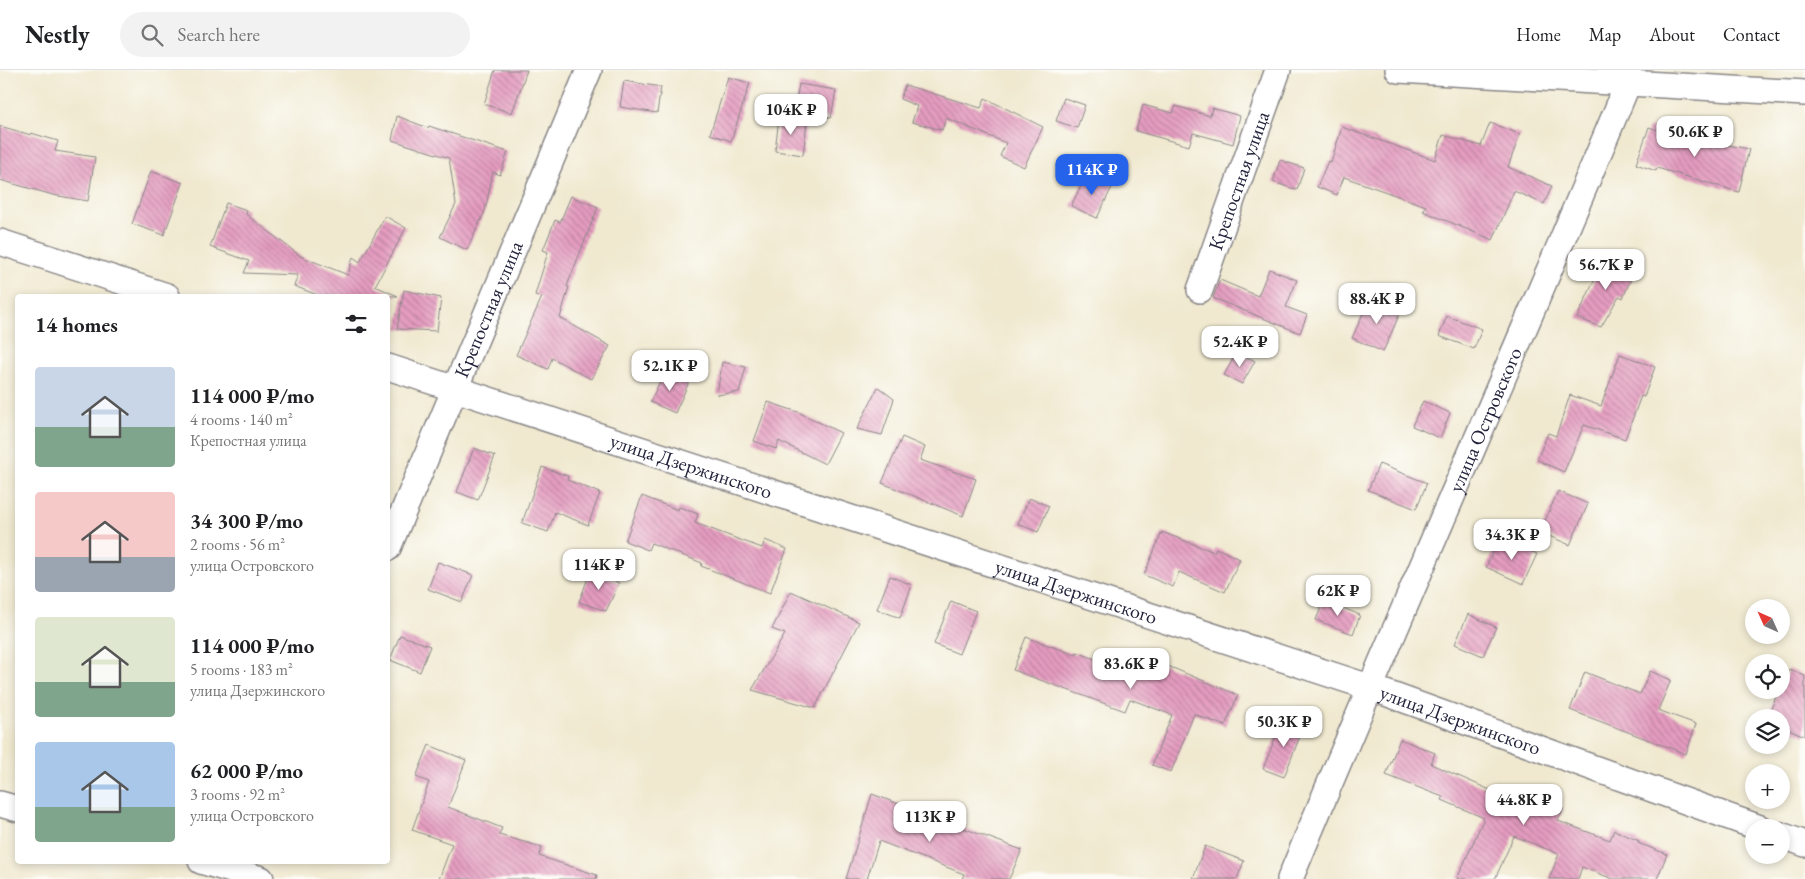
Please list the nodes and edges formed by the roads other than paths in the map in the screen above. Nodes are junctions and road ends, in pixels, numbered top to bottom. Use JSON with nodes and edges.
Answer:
{"nodes":[{"id":1,"x":589,"y":70,"type":"edge"},
{"id":2,"x":1278,"y":70,"type":"edge"},
{"id":3,"x":1398,"y":70,"type":"edge"},
{"id":4,"x":1628,"y":76,"type":"edge"},
{"id":5,"x":1805,"y":93,"type":"edge"},
{"id":6,"x":0,"y":242,"type":"edge"},
{"id":7,"x":1200,"y":290,"type":"dead end"},
{"id":8,"x":161,"y":294,"type":"edge"},
{"id":9,"x":390,"y":368,"type":"edge"},
{"id":10,"x":454,"y":389,"type":"junction"},
{"id":11,"x":390,"y":543,"type":"edge"},
{"id":12,"x":1369,"y":687,"type":"junction"},
{"id":13,"x":0,"y":804,"type":"edge"},
{"id":14,"x":15,"y":808,"type":"edge"},
{"id":15,"x":1745,"y":823,"type":"edge"},
{"id":16,"x":1790,"y":838,"type":"edge"},
{"id":17,"x":1805,"y":844,"type":"edge"},
{"id":18,"x":213,"y":864,"type":"edge"},
{"id":19,"x":254,"y":874,"type":"edge"},
{"id":20,"x":1290,"y":879,"type":"edge"}],
"edges":[{"from":1,"to":10,"type":"street","name":"Крепостная улица"},
{"from":2,"to":7,"type":"street","name":"Крепостная улица"},
{"from":3,"to":4,"type":"street"},
{"from":4,"to":5,"type":"street"},
{"from":4,"to":12,"type":"street","name":"улица Островского"},
{"from":6,"to":8,"type":"street"},
{"from":9,"to":10,"type":"street","name":"улица Дзержинского"},
{"from":10,"to":11,"type":"street","name":"Крепостная улица"},
{"from":10,"to":12,"type":"street","name":"улица Дзержинского"},
{"from":12,"to":15,"type":"street","name":"улица Дзержинского"},
{"from":12,"to":20,"type":"street","name":"улица Островского"},
{"from":13,"to":14,"type":"street"},
{"from":16,"to":17,"type":"street"},
{"from":18,"to":19,"type":"street"}]}
